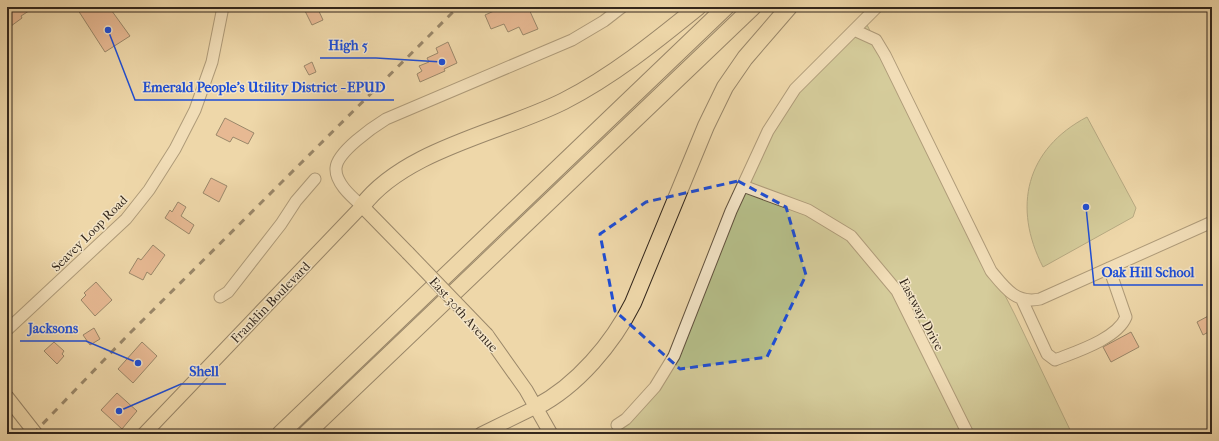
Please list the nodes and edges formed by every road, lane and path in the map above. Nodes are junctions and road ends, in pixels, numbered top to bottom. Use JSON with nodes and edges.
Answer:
{"nodes":[{"id":1,"x":223,"y":7,"type":"edge"},
{"id":2,"x":622,"y":7,"type":"edge"},
{"id":3,"x":698,"y":7,"type":"edge"},
{"id":4,"x":726,"y":7,"type":"edge"},
{"id":5,"x":753,"y":7,"type":"edge"},
{"id":6,"x":789,"y":7,"type":"edge"},
{"id":7,"x":876,"y":7,"type":"edge"},
{"id":8,"x":854,"y":30,"type":"junction"},
{"id":9,"x":315,"y":179,"type":"dead end"},
{"id":10,"x":743,"y":186,"type":"junction"},
{"id":11,"x":362,"y":206,"type":"junction"},
{"id":12,"x":1212,"y":222,"type":"edge"},
{"id":13,"x":1109,"y":268,"type":"junction"},
{"id":14,"x":220,"y":297,"type":"dead end"},
{"id":15,"x":1022,"y":300,"type":"junction"},
{"id":16,"x":12,"y":323,"type":"edge"},
{"id":17,"x":7,"y":330,"type":"edge"},
{"id":18,"x":7,"y":397,"type":"edge"},
{"id":19,"x":536,"y":406,"type":"junction"},
{"id":20,"x":617,"y":425,"type":"dead end"},
{"id":21,"x":36,"y":434,"type":"edge"},
{"id":22,"x":144,"y":434,"type":"edge"},
{"id":23,"x":280,"y":434,"type":"edge"},
{"id":24,"x":306,"y":434,"type":"edge"},
{"id":25,"x":481,"y":434,"type":"edge"},
{"id":26,"x":551,"y":434,"type":"edge"},
{"id":27,"x":968,"y":434,"type":"edge"}],
"edges":[{"from":1,"to":16,"type":"street","name":"Seavey Loop Road"},
{"from":2,"to":11,"type":"street"},
{"from":3,"to":11,"type":"highway"},
{"from":4,"to":23,"type":"highway"},
{"from":5,"to":24,"type":"highway"},
{"from":6,"to":19,"type":"highway"},
{"from":7,"to":8,"type":"street"},
{"from":8,"to":10,"type":"street"},
{"from":8,"to":15,"type":"street"},
{"from":9,"to":14,"type":"street"},
{"from":10,"to":20,"type":"street"},
{"from":10,"to":27,"type":"street","name":"Eastway Drive"},
{"from":11,"to":19,"type":"main road","name":"East 30th Avenue","bridge":true},
{"from":11,"to":22,"type":"main road","name":"Franklin Boulevard"},
{"from":12,"to":13,"type":"street"},
{"from":13,"to":15,"type":"street"},
{"from":13,"to":15,"type":"street"},
{"from":16,"to":17,"type":"street","name":"Seavey Loop Road"},
{"from":18,"to":21,"type":"main road"},
{"from":19,"to":25,"type":"main road"},
{"from":19,"to":26,"type":"main road","name":"East 30th Avenue"}]}
